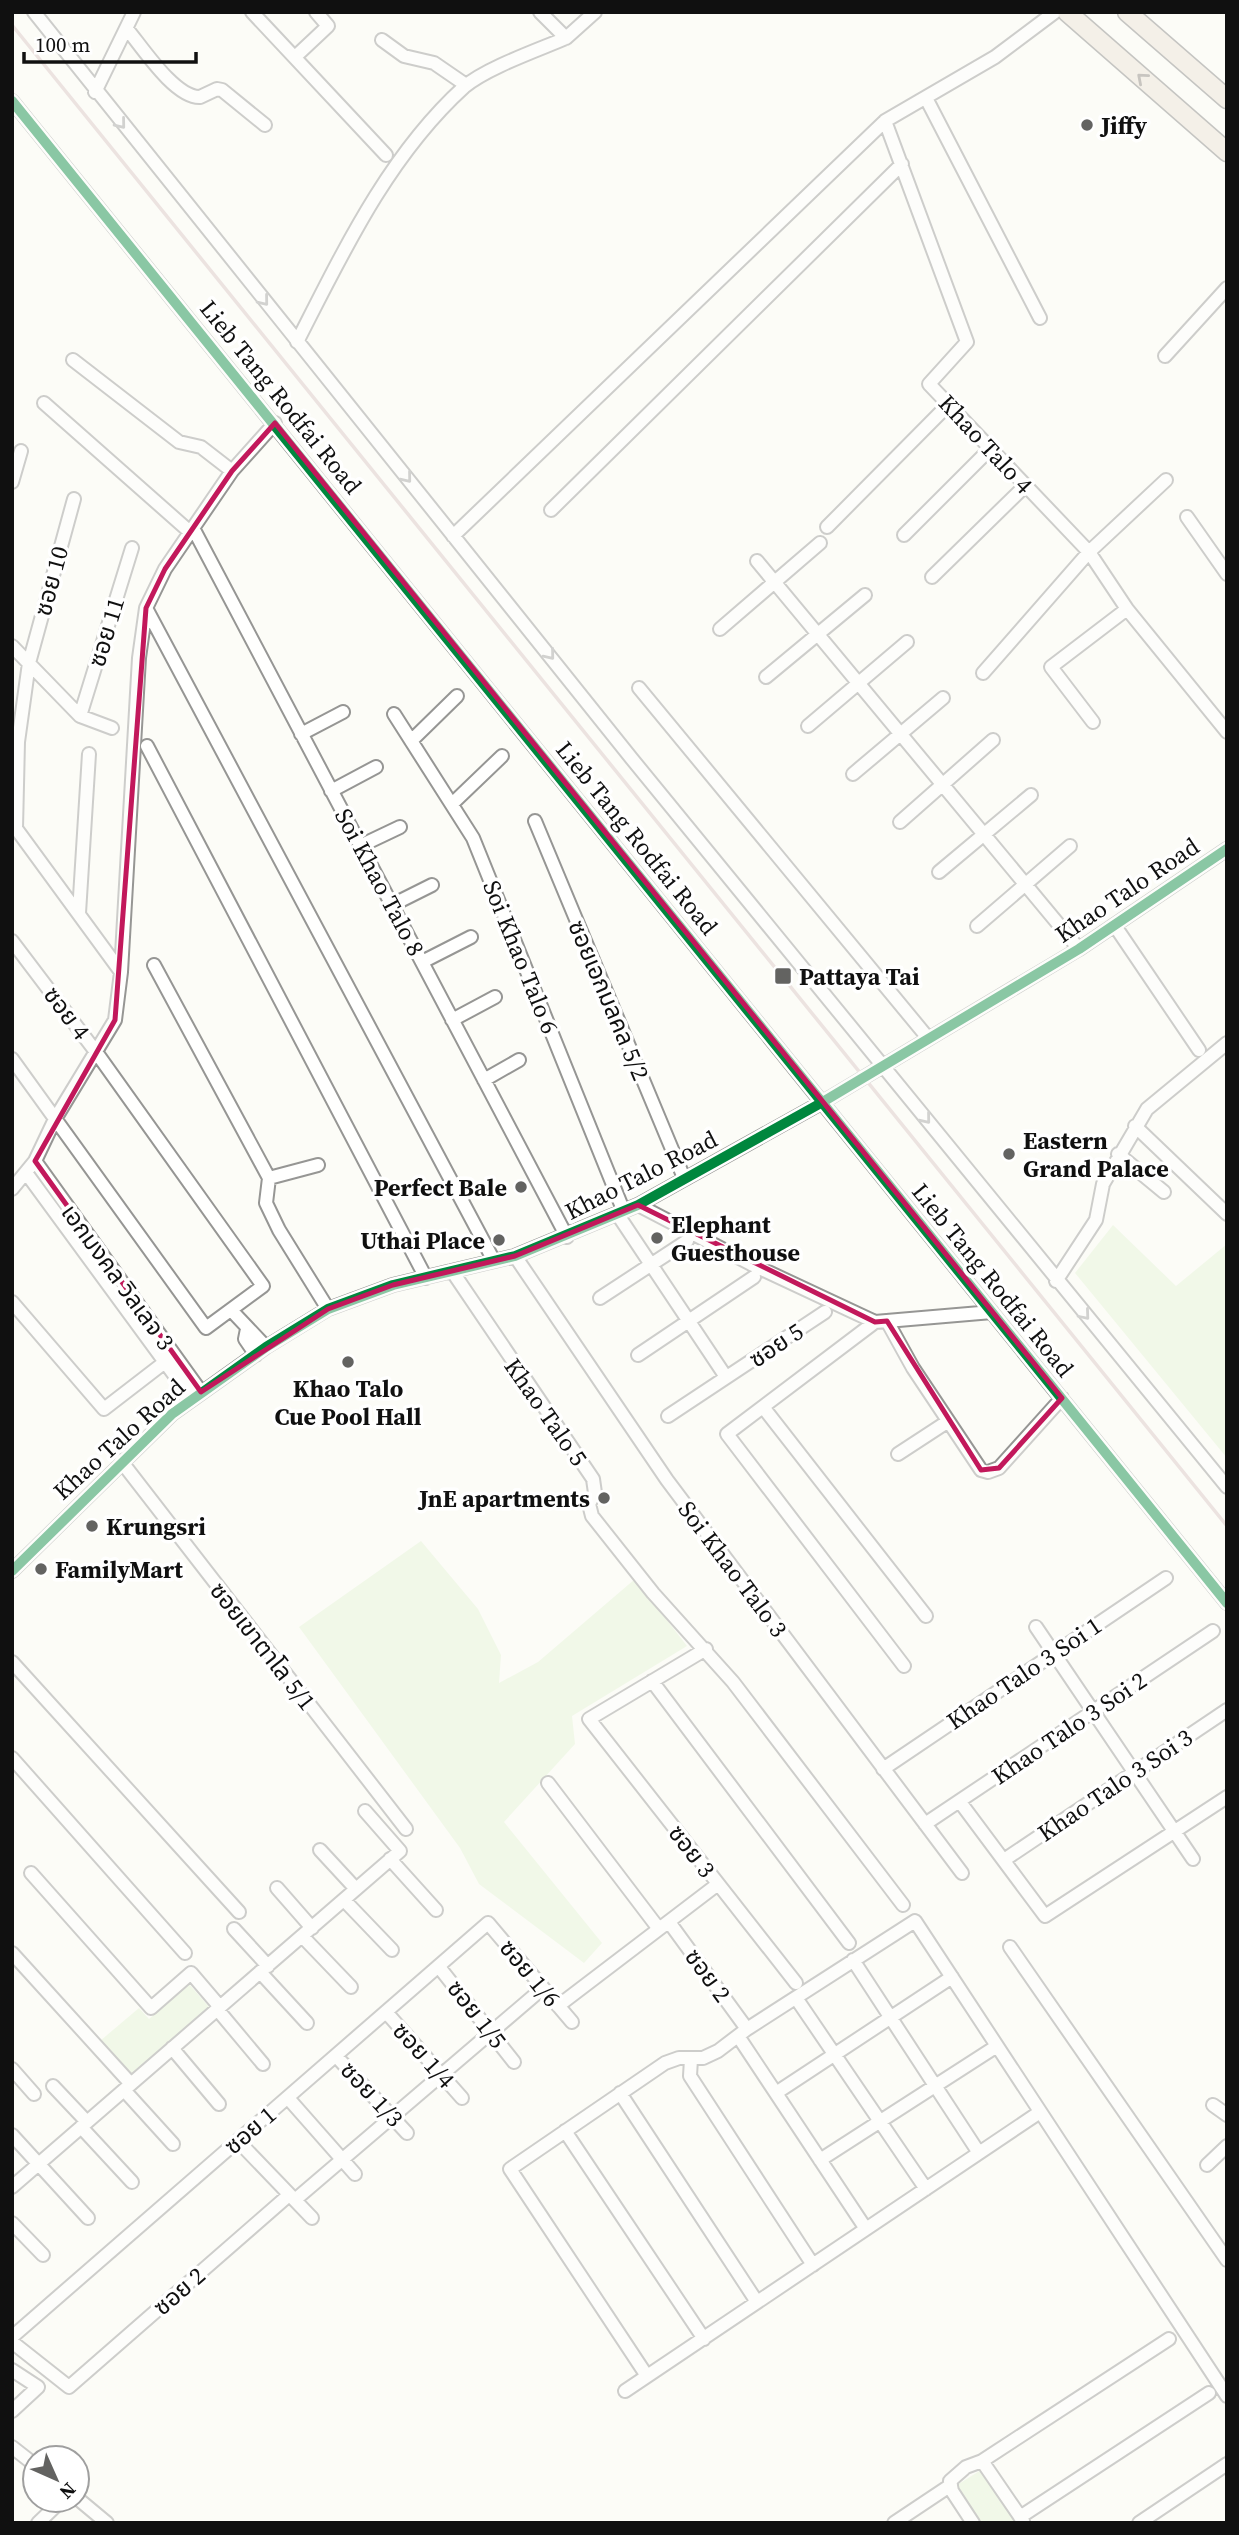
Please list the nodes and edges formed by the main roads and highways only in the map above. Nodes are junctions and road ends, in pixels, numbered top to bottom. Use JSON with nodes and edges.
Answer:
{"nodes":[{"id":1,"x":1067,"y":12,"type":"edge"},
{"id":2,"x":1127,"y":12,"type":"edge"},
{"id":3,"x":1227,"y":99,"type":"edge"},
{"id":4,"x":1227,"y":152,"type":"edge"}],
"edges":[{"from":4,"to":1,"type":"highway","one_way":true},
{"from":2,"to":3,"type":"highway"}]}
